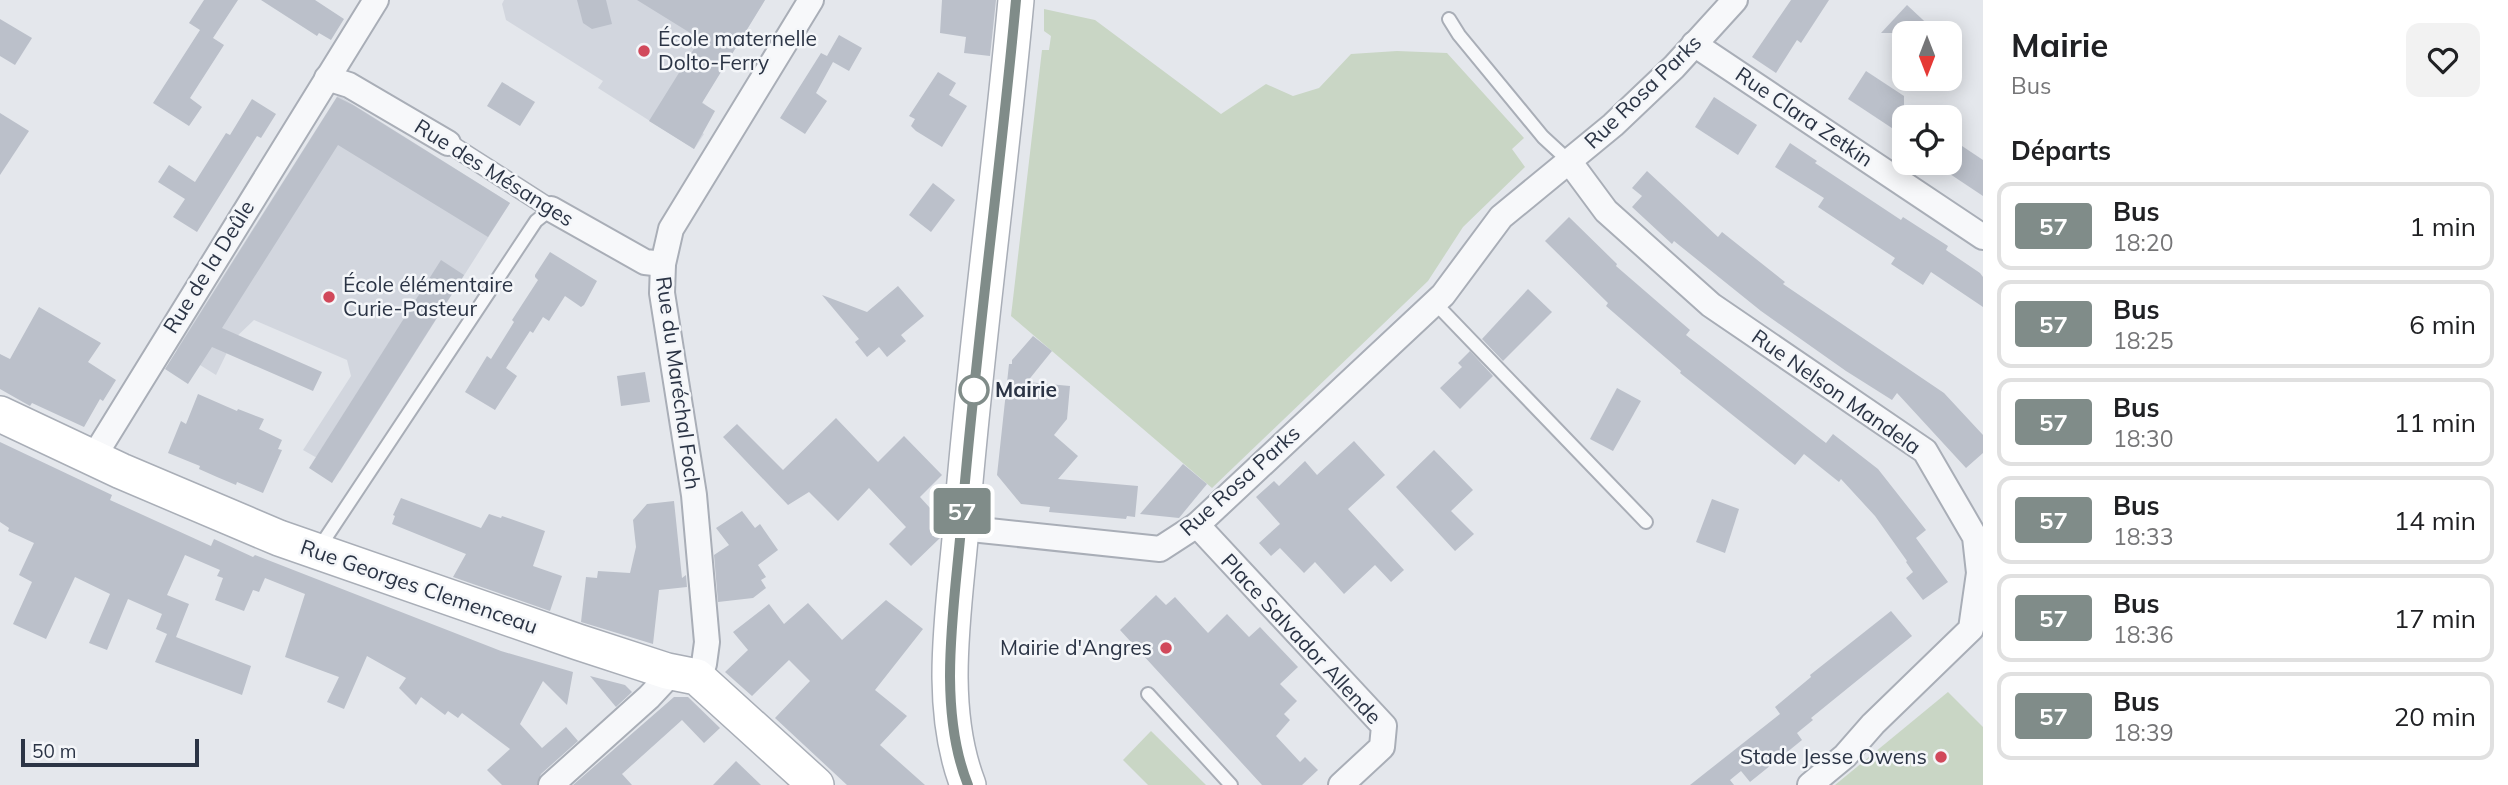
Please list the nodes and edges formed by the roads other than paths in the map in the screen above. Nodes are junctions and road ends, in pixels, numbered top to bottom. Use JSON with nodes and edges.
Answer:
{"nodes":[{"id":1,"x":376,"y":0,"type":"edge"},
{"id":2,"x":811,"y":0,"type":"edge"},
{"id":3,"x":1016,"y":0,"type":"edge"},
{"id":4,"x":1735,"y":0,"type":"edge"},
{"id":5,"x":1449,"y":19,"type":"dead end"},
{"id":6,"x":1694,"y":44,"type":"junction"},
{"id":7,"x":327,"y":78,"type":"junction"},
{"id":8,"x":448,"y":143,"type":"joint"},
{"id":9,"x":1569,"y":161,"type":"junction"},
{"id":10,"x":551,"y":209,"type":"junction"},
{"id":11,"x":1983,"y":237,"type":"edge"},
{"id":12,"x":663,"y":264,"type":"junction"},
{"id":13,"x":1435,"y":303,"type":"junction"},
{"id":14,"x":0,"y":414,"type":"edge"},
{"id":15,"x":93,"y":458,"type":"junction"},
{"id":16,"x":1647,"y":522,"type":"dead end"},
{"id":17,"x":1197,"y":525,"type":"junction"},
{"id":18,"x":961,"y":528,"type":"junction"},
{"id":19,"x":317,"y":552,"type":"junction"},
{"id":20,"x":682,"y":674,"type":"junction"},
{"id":21,"x":1148,"y":694,"type":"dead end"},
{"id":22,"x":959,"y":778,"type":"edge"},
{"id":23,"x":551,"y":785,"type":"edge"},
{"id":24,"x":816,"y":785,"type":"edge"},
{"id":25,"x":1231,"y":785,"type":"edge"},
{"id":26,"x":1341,"y":785,"type":"edge"},
{"id":27,"x":1810,"y":785,"type":"edge"}],
"edges":[{"from":1,"to":7,"type":"street","name":"Rue de la Deûle"},
{"from":2,"to":12,"type":"street","name":"Rue du Maréchal Foch"},
{"from":3,"to":18,"type":"main road"},
{"from":4,"to":6,"type":"street","name":"Rue Rosa Parks"},
{"from":5,"to":9,"type":"lane"},
{"from":6,"to":9,"type":"street","name":"Rue Rosa Parks"},
{"from":6,"to":11,"type":"street","name":"Rue Clara Zetkin"},
{"from":7,"to":8,"type":"street","name":"Rue des Mésanges"},
{"from":7,"to":15,"type":"street","name":"Rue de la Deûle"},
{"from":8,"to":10,"type":"street","name":"Rue des Mésanges"},
{"from":9,"to":13,"type":"street","name":"Rue Rosa Parks"},
{"from":9,"to":27,"type":"street","name":"Rue Nelson Mandela"},
{"from":10,"to":12,"type":"street","name":"Rue des Mésanges"},
{"from":10,"to":19,"type":"lane"},
{"from":12,"to":20,"type":"street","name":"Rue du Maréchal Foch"},
{"from":13,"to":16,"type":"lane"},
{"from":13,"to":17,"type":"street","name":"Rue Rosa Parks"},
{"from":14,"to":15,"type":"main road","name":"Rue Georges Clemenceau"},
{"from":15,"to":19,"type":"main road","name":"Rue Georges Clemenceau"},
{"from":17,"to":18,"type":"street","name":"Rue Rosa Parks"},
{"from":17,"to":26,"type":"street","name":"Place Salvador Allende"},
{"from":18,"to":22,"type":"main road"},
{"from":19,"to":20,"type":"main road","name":"Rue Georges Clemenceau"},
{"from":20,"to":23,"type":"street","name":"Rue du Maréchal Foch"},
{"from":20,"to":24,"type":"main road","name":"Rue Georges Clemenceau"},
{"from":21,"to":25,"type":"lane"}]}
